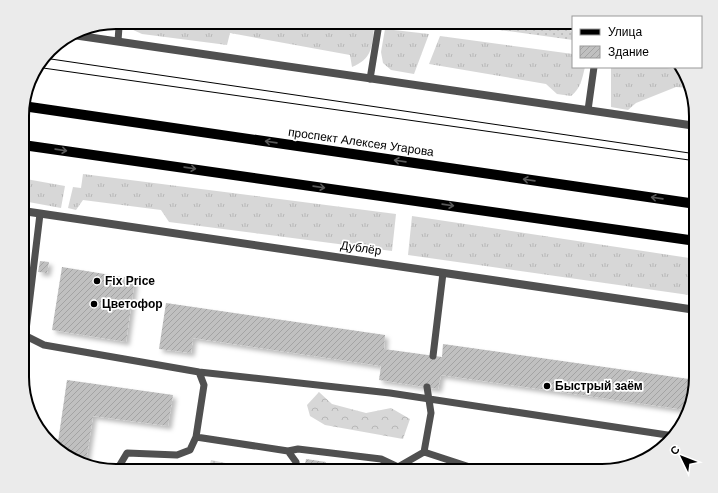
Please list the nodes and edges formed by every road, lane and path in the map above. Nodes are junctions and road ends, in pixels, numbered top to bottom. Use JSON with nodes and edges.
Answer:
{"nodes":[{"id":1,"x":119,"y":29,"type":"edge"},
{"id":2,"x":378,"y":29,"type":"edge"},
{"id":3,"x":82,"y":36,"type":"edge"},
{"id":4,"x":118,"y":41,"type":"junction"},
{"id":5,"x":594,"y":68,"type":"edge"},
{"id":6,"x":370,"y":78,"type":"junction"},
{"id":7,"x":30,"y":107,"type":"edge"},
{"id":8,"x":588,"y":110,"type":"junction"},
{"id":9,"x":689,"y":125,"type":"edge"},
{"id":10,"x":29,"y":146,"type":"edge"},
{"id":11,"x":689,"y":203,"type":"edge"},
{"id":12,"x":29,"y":212,"type":"edge"},
{"id":13,"x":40,"y":214,"type":"junction"},
{"id":14,"x":689,"y":240,"type":"edge"},
{"id":15,"x":443,"y":273,"type":"junction"},
{"id":16,"x":29,"y":284,"type":"edge"},
{"id":17,"x":689,"y":309,"type":"edge"},
{"id":18,"x":29,"y":338,"type":"edge"},
{"id":19,"x":433,"y":356,"type":"dead end"},
{"id":20,"x":199,"y":372,"type":"junction"},
{"id":21,"x":428,"y":387,"type":"dead end"},
{"id":22,"x":428,"y":398,"type":"junction"},
{"id":23,"x":666,"y":435,"type":"edge"},
{"id":24,"x":196,"y":437,"type":"junction"},
{"id":25,"x":288,"y":451,"type":"junction"},
{"id":26,"x":424,"y":452,"type":"junction"},
{"id":27,"x":122,"y":464,"type":"edge"},
{"id":28,"x":296,"y":464,"type":"edge"},
{"id":29,"x":390,"y":464,"type":"edge"},
{"id":30,"x":406,"y":464,"type":"edge"},
{"id":31,"x":461,"y":464,"type":"edge"}],
"edges":[{"from":1,"to":4,"type":"lane"},
{"from":2,"to":6,"type":"lane"},
{"from":3,"to":4,"type":"street"},
{"from":4,"to":6,"type":"street"},
{"from":5,"to":8,"type":"lane"},
{"from":6,"to":8,"type":"street"},
{"from":11,"to":7,"type":"main road","name":"проспект Алексея Угарова","one_way":true},
{"from":8,"to":9,"type":"street"},
{"from":10,"to":14,"type":"main road","one_way":true},
{"from":12,"to":13,"type":"street","name":"Дублёр"},
{"from":13,"to":15,"type":"street","name":"Дублёр"},
{"from":13,"to":16,"type":"lane"},
{"from":15,"to":17,"type":"street","name":"Дублёр"},
{"from":15,"to":19,"type":"lane"},
{"from":18,"to":20,"type":"lane"},
{"from":20,"to":22,"type":"lane"},
{"from":20,"to":24,"type":"lane"},
{"from":21,"to":22,"type":"lane"},
{"from":22,"to":23,"type":"lane"},
{"from":22,"to":26,"type":"lane"},
{"from":24,"to":25,"type":"lane"},
{"from":24,"to":27,"type":"lane"},
{"from":25,"to":28,"type":"lane"},
{"from":25,"to":29,"type":"lane"},
{"from":26,"to":30,"type":"lane"},
{"from":26,"to":31,"type":"lane"}]}
